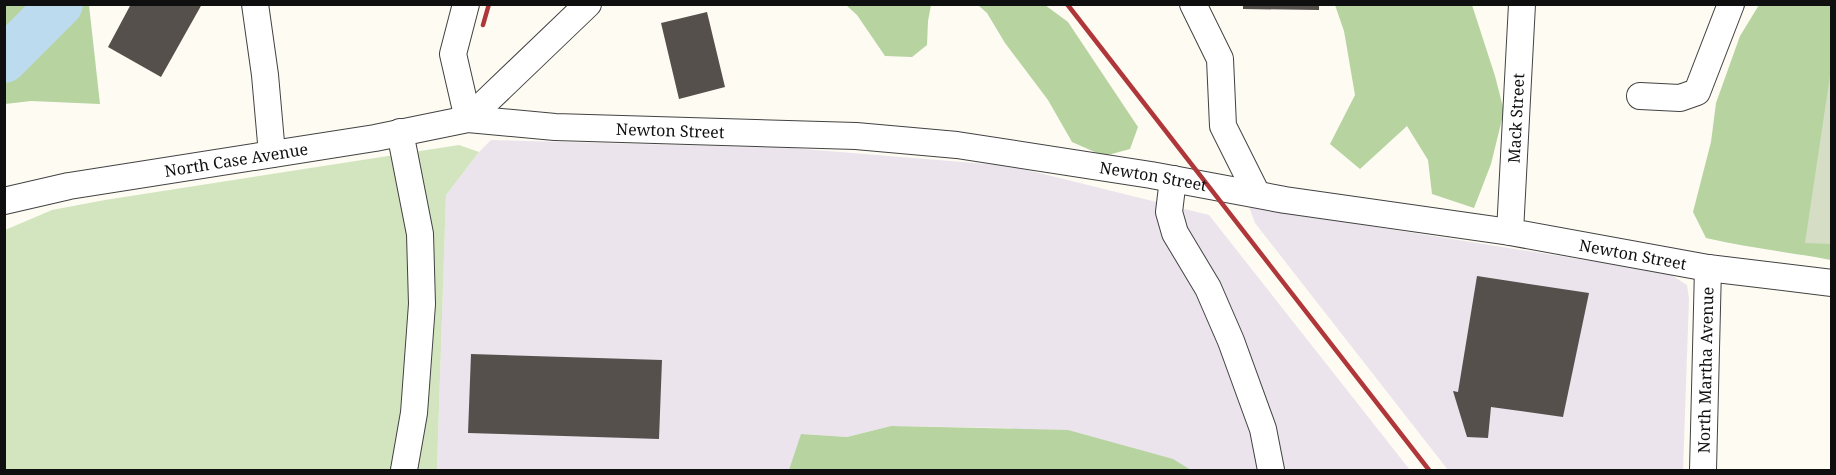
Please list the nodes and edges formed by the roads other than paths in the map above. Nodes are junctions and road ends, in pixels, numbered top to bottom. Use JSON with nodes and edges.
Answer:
{"nodes":[{"id":1,"x":255,"y":4,"type":"edge"},
{"id":2,"x":466,"y":4,"type":"edge"},
{"id":3,"x":588,"y":4,"type":"edge"},
{"id":4,"x":1193,"y":4,"type":"edge"},
{"id":5,"x":1522,"y":4,"type":"edge"},
{"id":6,"x":1731,"y":4,"type":"edge"},
{"id":7,"x":1640,"y":96,"type":"dead end"},
{"id":8,"x":468,"y":119,"type":"junction"},
{"id":9,"x":400,"y":132,"type":"junction"},
{"id":10,"x":272,"y":154,"type":"junction"},
{"id":11,"x":1173,"y":179,"type":"junction"},
{"id":12,"x":1257,"y":194,"type":"junction"},
{"id":13,"x":5,"y":201,"type":"edge"},
{"id":14,"x":1510,"y":232,"type":"junction"},
{"id":15,"x":1708,"y":268,"type":"junction"},
{"id":16,"x":1832,"y":283,"type":"edge"},
{"id":17,"x":404,"y":471,"type":"edge"},
{"id":18,"x":1271,"y":471,"type":"edge"},
{"id":19,"x":1703,"y":471,"type":"edge"}],
"edges":[{"from":1,"to":10,"type":"street"},
{"from":2,"to":8,"type":"street"},
{"from":3,"to":8,"type":"street"},
{"from":4,"to":12,"type":"street"},
{"from":5,"to":14,"type":"street","name":"Mack Street"},
{"from":6,"to":7,"type":"street"},
{"from":8,"to":9,"type":"street","name":"North Case Avenue"},
{"from":8,"to":11,"type":"street","name":"Newton Street"},
{"from":9,"to":10,"type":"street","name":"North Case Avenue"},
{"from":9,"to":17,"type":"street"},
{"from":10,"to":13,"type":"street","name":"North Case Avenue"},
{"from":11,"to":12,"type":"street","name":"Newton Street"},
{"from":11,"to":18,"type":"street"},
{"from":12,"to":14,"type":"street","name":"Newton Street"},
{"from":14,"to":15,"type":"street","name":"Newton Street"},
{"from":15,"to":16,"type":"street","name":"Newton Street"},
{"from":15,"to":19,"type":"street","name":"North Martha Avenue"}]}
